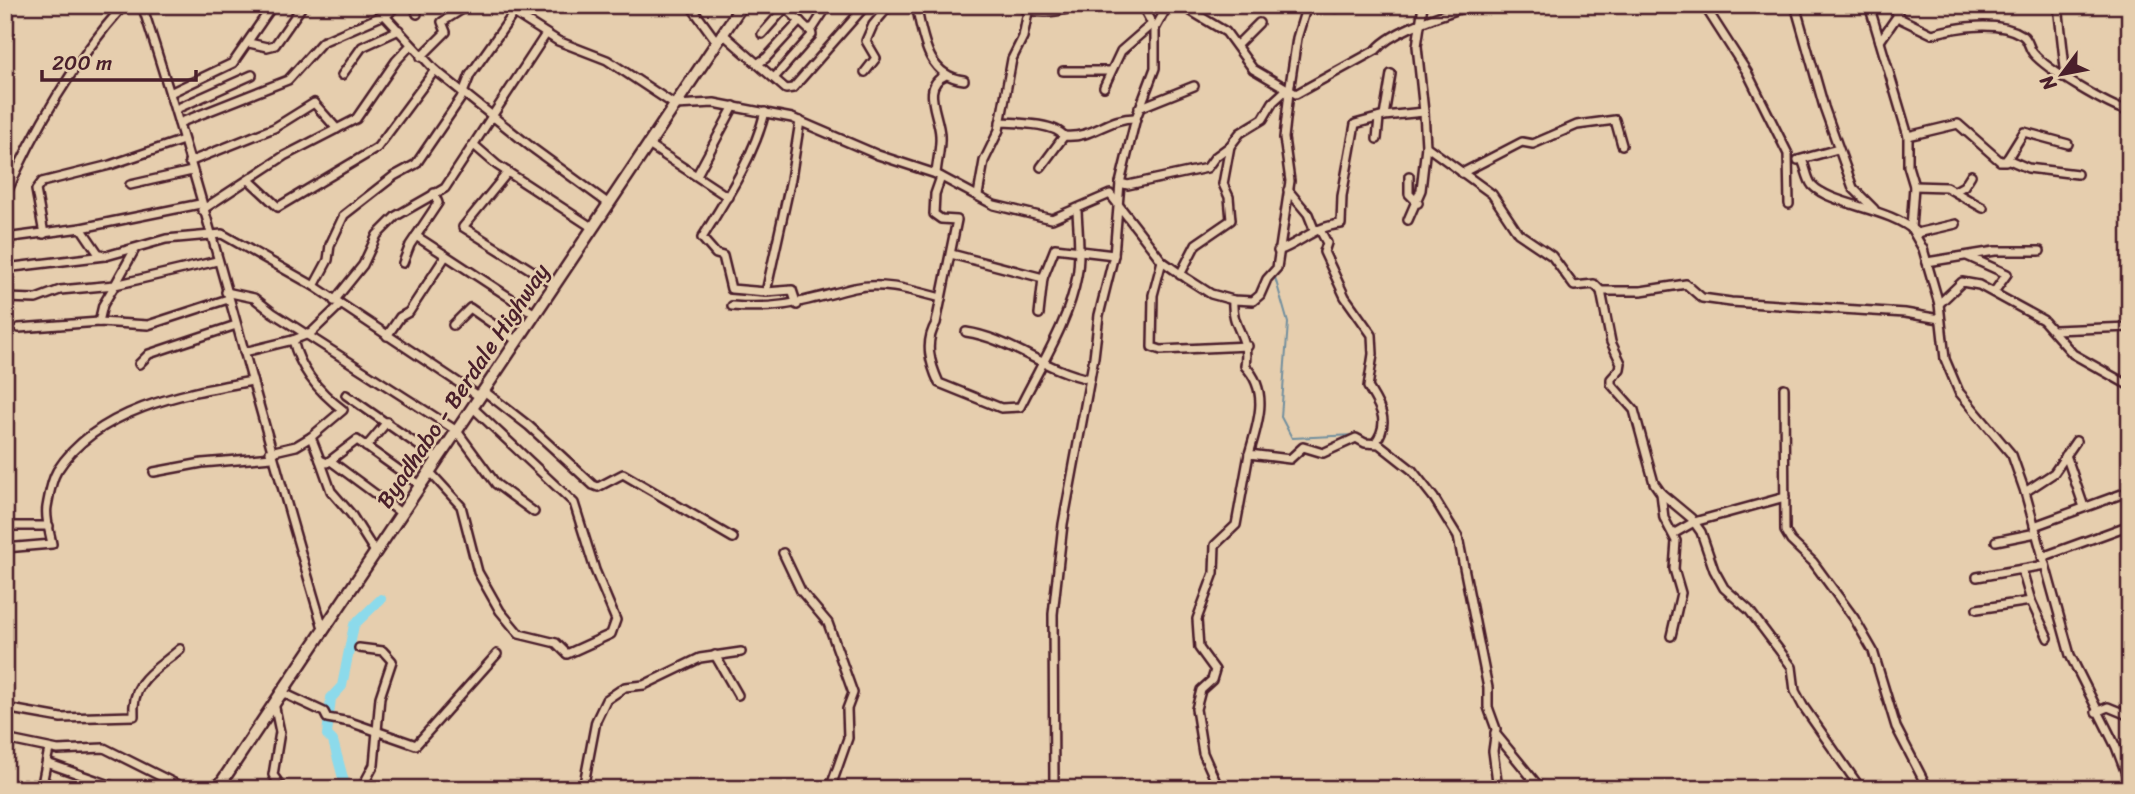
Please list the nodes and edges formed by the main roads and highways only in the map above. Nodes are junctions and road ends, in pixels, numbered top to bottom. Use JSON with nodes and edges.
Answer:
{"nodes":[{"id":1,"x":742,"y":5,"type":"edge"},
{"id":2,"x":217,"y":789,"type":"edge"}],
"edges":[{"from":1,"to":2,"type":"main road","name":"Byadhabo - Berdale Highway"}]}
